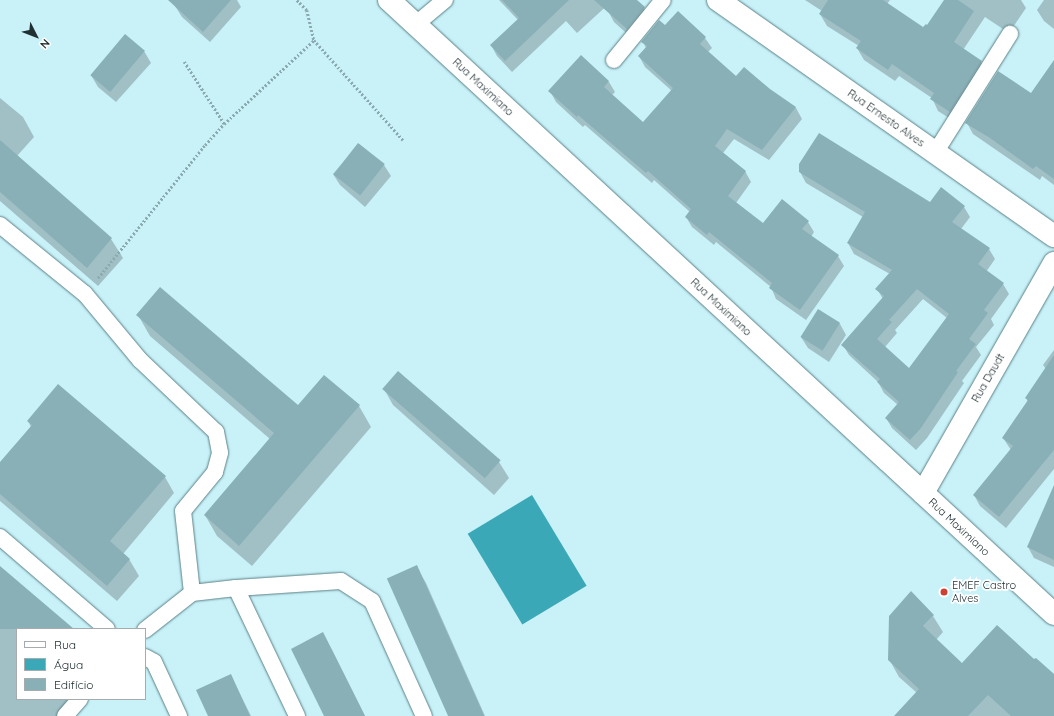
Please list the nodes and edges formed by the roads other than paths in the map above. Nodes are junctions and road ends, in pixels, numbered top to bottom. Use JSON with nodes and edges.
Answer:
{"nodes":[{"id":1,"x":389,"y":0,"type":"edge"},
{"id":2,"x":445,"y":0,"type":"edge"},
{"id":3,"x":663,"y":0,"type":"edge"},
{"id":4,"x":718,"y":0,"type":"edge"},
{"id":5,"x":416,"y":25,"type":"junction"},
{"id":6,"x":1010,"y":34,"type":"dead end"},
{"id":7,"x":614,"y":60,"type":"dead end"},
{"id":8,"x":935,"y":153,"type":"junction"},
{"id":9,"x":0,"y":226,"type":"edge"},
{"id":10,"x":1054,"y":236,"type":"edge"},
{"id":11,"x":1054,"y":263,"type":"edge"},
{"id":12,"x":923,"y":493,"type":"junction"},
{"id":13,"x":0,"y":537,"type":"edge"},
{"id":14,"x":236,"y":588,"type":"junction"},
{"id":15,"x":192,"y":593,"type":"junction"},
{"id":16,"x":1054,"y":614,"type":"edge"},
{"id":17,"x":106,"y":628,"type":"edge"},
{"id":18,"x":146,"y":629,"type":"edge"},
{"id":19,"x":146,"y":658,"type":"edge"},
{"id":20,"x":79,"y":700,"type":"edge"},
{"id":21,"x":65,"y":716,"type":"edge"},
{"id":22,"x":179,"y":716,"type":"edge"},
{"id":23,"x":297,"y":716,"type":"edge"},
{"id":24,"x":424,"y":716,"type":"edge"}],
"edges":[{"from":1,"to":5,"type":"street","name":"Rua Maximiano"},
{"from":2,"to":5,"type":"lane"},
{"from":3,"to":7,"type":"lane"},
{"from":4,"to":8,"type":"street","name":"Rua Ernesto Alves"},
{"from":5,"to":12,"type":"street","name":"Rua Maximiano"},
{"from":6,"to":8,"type":"lane"},
{"from":8,"to":10,"type":"street","name":"Rua Ernesto Alves"},
{"from":9,"to":15,"type":"lane"},
{"from":11,"to":12,"type":"street","name":"Rua Daudt"},
{"from":12,"to":16,"type":"street","name":"Rua Maximiano"},
{"from":13,"to":17,"type":"lane"},
{"from":14,"to":15,"type":"lane"},
{"from":14,"to":23,"type":"lane"},
{"from":14,"to":24,"type":"lane"},
{"from":15,"to":18,"type":"lane"},
{"from":19,"to":22,"type":"lane"},
{"from":20,"to":21,"type":"lane"}]}
